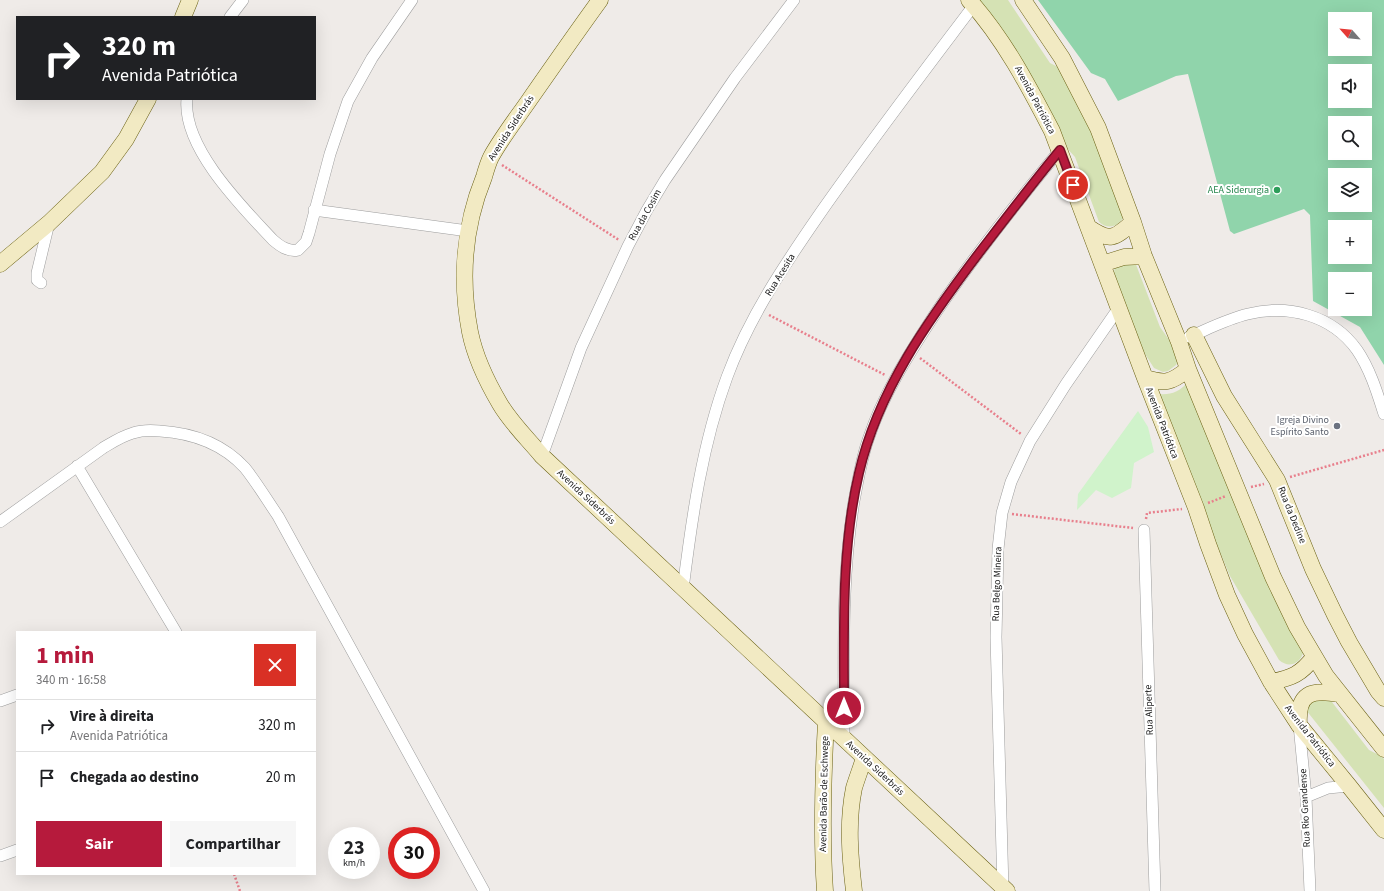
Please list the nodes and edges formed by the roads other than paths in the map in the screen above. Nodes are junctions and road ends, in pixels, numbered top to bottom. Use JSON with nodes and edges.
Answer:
{"nodes":[{"id":1,"x":178,"y":0,"type":"edge"},
{"id":2,"x":190,"y":0,"type":"edge"},
{"id":3,"x":243,"y":0,"type":"edge"},
{"id":4,"x":412,"y":0,"type":"edge"},
{"id":5,"x":600,"y":0,"type":"edge"},
{"id":6,"x":794,"y":0,"type":"edge"},
{"id":7,"x":1023,"y":0,"type":"edge"},
{"id":8,"x":971,"y":3,"type":"edge"},
{"id":9,"x":174,"y":16,"type":"edge"},
{"id":10,"x":183,"y":16,"type":"edge"},
{"id":11,"x":231,"y":16,"type":"edge"},
{"id":12,"x":147,"y":100,"type":"edge"},
{"id":13,"x":187,"y":100,"type":"edge"},
{"id":14,"x":1060,"y":150,"type":"junction"},
{"id":15,"x":314,"y":210,"type":"junction"},
{"id":16,"x":1133,"y":222,"type":"junction"},
{"id":17,"x":49,"y":223,"type":"junction"},
{"id":18,"x":1088,"y":227,"type":"junction"},
{"id":19,"x":468,"y":231,"type":"junction"},
{"id":20,"x":1144,"y":256,"type":"junction"},
{"id":21,"x":0,"y":264,"type":"edge"},
{"id":22,"x":1102,"y":264,"type":"junction"},
{"id":23,"x":41,"y":283,"type":"dead end"},
{"id":24,"x":1118,"y":309,"type":"junction"},
{"id":25,"x":1194,"y":335,"type":"junction"},
{"id":26,"x":1179,"y":342,"type":"junction"},
{"id":27,"x":1188,"y":369,"type":"junction"},
{"id":28,"x":1145,"y":378,"type":"junction"},
{"id":29,"x":1384,"y":414,"type":"edge"},
{"id":30,"x":542,"y":456,"type":"junction"},
{"id":31,"x":77,"y":466,"type":"junction"},
{"id":32,"x":0,"y":522,"type":"edge"},
{"id":33,"x":1144,"y":530,"type":"dead end"},
{"id":34,"x":683,"y":589,"type":"junction"},
{"id":35,"x":175,"y":631,"type":"edge"},
{"id":36,"x":1314,"y":657,"type":"junction"},
{"id":37,"x":1271,"y":682,"type":"junction"},
{"id":38,"x":1339,"y":694,"type":"junction"},
{"id":39,"x":16,"y":695,"type":"edge"},
{"id":40,"x":1384,"y":698,"type":"edge"},
{"id":41,"x":0,"y":701,"type":"edge"},
{"id":42,"x":826,"y":722,"type":"junction"},
{"id":43,"x":1299,"y":726,"type":"junction"},
{"id":44,"x":844,"y":739,"type":"junction"},
{"id":45,"x":1384,"y":749,"type":"edge"},
{"id":46,"x":864,"y":758,"type":"junction"},
{"id":47,"x":1349,"y":786,"type":"junction"},
{"id":48,"x":1306,"y":797,"type":"junction"},
{"id":49,"x":1384,"y":830,"type":"edge"},
{"id":50,"x":16,"y":850,"type":"edge"},
{"id":51,"x":0,"y":856,"type":"edge"},
{"id":52,"x":1004,"y":890,"type":"edge"},
{"id":53,"x":484,"y":891,"type":"edge"},
{"id":54,"x":825,"y":891,"type":"edge"},
{"id":55,"x":854,"y":891,"type":"edge"},
{"id":56,"x":1154,"y":891,"type":"edge"},
{"id":57,"x":1310,"y":891,"type":"edge"}],
"edges":[{"from":1,"to":9,"type":"main road"},
{"from":2,"to":10,"type":"main road"},
{"from":3,"to":11,"type":"street"},
{"from":4,"to":15,"type":"street"},
{"from":5,"to":19,"type":"main road","name":"Avenida Siderbrás"},
{"from":6,"to":30,"type":"street","name":"Rua da Cosim"},
{"from":7,"to":16,"type":"main road"},
{"from":8,"to":14,"type":"main road","name":"Avenida Patriótica"},
{"from":8,"to":34,"type":"street","name":"Rua Acesita"},
{"from":12,"to":17,"type":"main road"},
{"from":13,"to":15,"type":"street"},
{"from":14,"to":18,"type":"main road","name":"Avenida Patriótica"},
{"from":14,"to":44,"type":"street"},
{"from":15,"to":19,"type":"street"},
{"from":16,"to":18,"type":"main road"},
{"from":16,"to":20,"type":"main road"},
{"from":17,"to":21,"type":"main road"},
{"from":17,"to":23,"type":"street"},
{"from":18,"to":22,"type":"main road","name":"Avenida Patriótica"},
{"from":19,"to":30,"type":"main road","name":"Avenida Siderbrás"},
{"from":20,"to":22,"type":"main road"},
{"from":20,"to":26,"type":"main road"},
{"from":22,"to":24,"type":"main road","name":"Avenida Patriótica"},
{"from":24,"to":28,"type":"main road","name":"Avenida Patriótica"},
{"from":24,"to":52,"type":"street","name":"Rua Belgo Mineira"},
{"from":25,"to":26,"type":"street"},
{"from":25,"to":29,"type":"street"},
{"from":25,"to":40,"type":"main road","name":"Rua da Dedine"},
{"from":26,"to":27,"type":"main road"},
{"from":27,"to":28,"type":"main road"},
{"from":27,"to":36,"type":"main road"},
{"from":28,"to":37,"type":"main road","name":"Avenida Patriótica"},
{"from":30,"to":34,"type":"main road","name":"Avenida Siderbrás"},
{"from":31,"to":32,"type":"street"},
{"from":31,"to":35,"type":"street"},
{"from":31,"to":53,"type":"street"},
{"from":33,"to":56,"type":"street","name":"Rua Aliperte"},
{"from":34,"to":42,"type":"main road","name":"Avenida Siderbrás"},
{"from":36,"to":37,"type":"main road"},
{"from":36,"to":38,"type":"main road"},
{"from":37,"to":43,"type":"main road","name":"Avenida Patriótica"},
{"from":38,"to":43,"type":"main road"},
{"from":38,"to":45,"type":"main road"},
{"from":39,"to":41,"type":"street"},
{"from":42,"to":44,"type":"main road","name":"Avenida Siderbrás"},
{"from":42,"to":54,"type":"main road","name":"Avenida Barão de Eschwege"},
{"from":43,"to":47,"type":"main road","name":"Avenida Patriótica"},
{"from":43,"to":48,"type":"street","name":"Rua Rio Grandense"},
{"from":44,"to":46,"type":"main road","name":"Avenida Siderbrás"},
{"from":46,"to":52,"type":"main road","name":"Avenida Siderbrás"},
{"from":46,"to":55,"type":"main road"},
{"from":47,"to":48,"type":"street"},
{"from":47,"to":49,"type":"main road","name":"Avenida Patriótica"},
{"from":48,"to":57,"type":"street","name":"Rua Rio Grandense"},
{"from":50,"to":51,"type":"street"}]}
